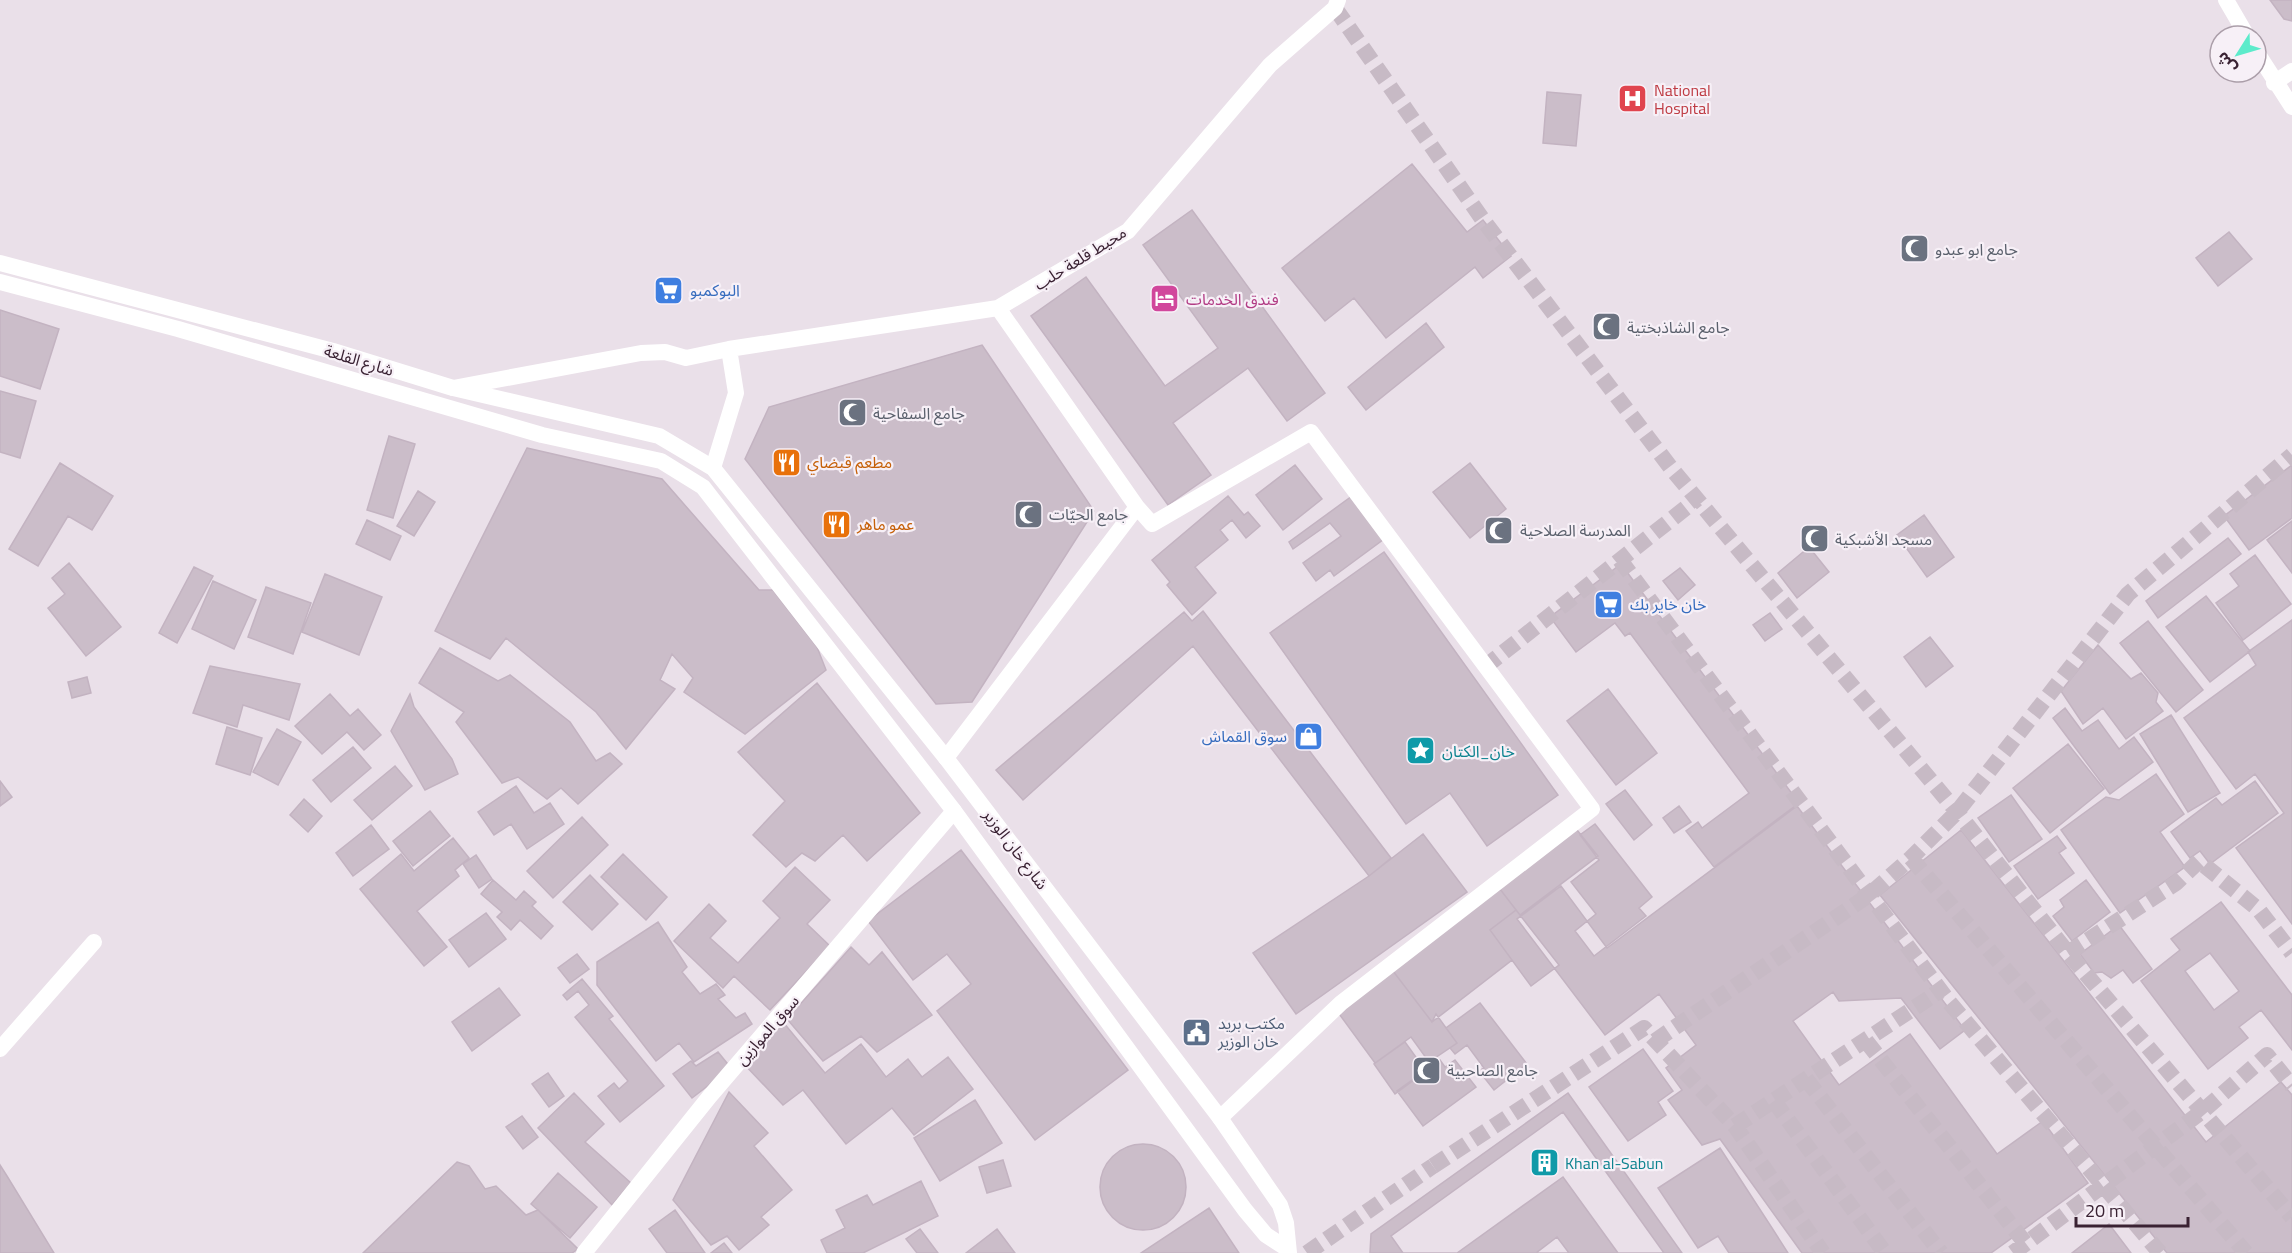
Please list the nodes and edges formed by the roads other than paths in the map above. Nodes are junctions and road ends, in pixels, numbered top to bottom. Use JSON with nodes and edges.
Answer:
{"nodes":[{"id":1,"x":1338,"y":0,"type":"edge"},
{"id":2,"x":2226,"y":0,"type":"edge"},
{"id":3,"x":2240,"y":24,"type":"edge"},
{"id":4,"x":2292,"y":71,"type":"edge"},
{"id":5,"x":2268,"y":72,"type":"edge"},
{"id":6,"x":2274,"y":83,"type":"junction"},
{"id":7,"x":2292,"y":107,"type":"edge"},
{"id":8,"x":0,"y":263,"type":"edge"},
{"id":9,"x":0,"y":282,"type":"edge"},
{"id":10,"x":998,"y":308,"type":"junction"},
{"id":11,"x":729,"y":349,"type":"junction"},
{"id":12,"x":453,"y":388,"type":"junction"},
{"id":13,"x":713,"y":468,"type":"junction"},
{"id":14,"x":1137,"y":507,"type":"junction"},
{"id":15,"x":946,"y":758,"type":"junction"},
{"id":16,"x":954,"y":811,"type":"junction"},
{"id":17,"x":94,"y":942,"type":"dead end"},
{"id":18,"x":0,"y":1049,"type":"edge"},
{"id":19,"x":1220,"y":1118,"type":"junction"},
{"id":20,"x":1288,"y":1251,"type":"edge"},
{"id":21,"x":584,"y":1253,"type":"edge"}],
"edges":[{"from":1,"to":10,"type":"street","name":"محيط قلعة حلب"},
{"from":2,"to":3,"type":"street"},
{"from":4,"to":6,"type":"street"},
{"from":5,"to":6,"type":"street"},
{"from":6,"to":7,"type":"street"},
{"from":8,"to":12,"type":"street","name":"شارع القلعة"},
{"from":9,"to":16,"type":"street","name":"شارع خان الوزير"},
{"from":10,"to":11,"type":"street","name":"محيط قلعة حلب"},
{"from":10,"to":14,"type":"street"},
{"from":11,"to":12,"type":"street","name":"محيط قلعة حلب"},
{"from":11,"to":13,"type":"street"},
{"from":12,"to":13,"type":"street","name":"شارع القلعة"},
{"from":13,"to":15,"type":"street","name":"شارع خان الوزير"},
{"from":14,"to":15,"type":"street"},
{"from":14,"to":19,"type":"street"},
{"from":15,"to":19,"type":"street","name":"شارع خان الوزير"},
{"from":16,"to":20,"type":"street","name":"شارع خان الوزير"},
{"from":16,"to":21,"type":"street","name":"سوق الموازين"},
{"from":17,"to":18,"type":"street"},
{"from":19,"to":20,"type":"street","name":"شارع خان الوزير"}]}
